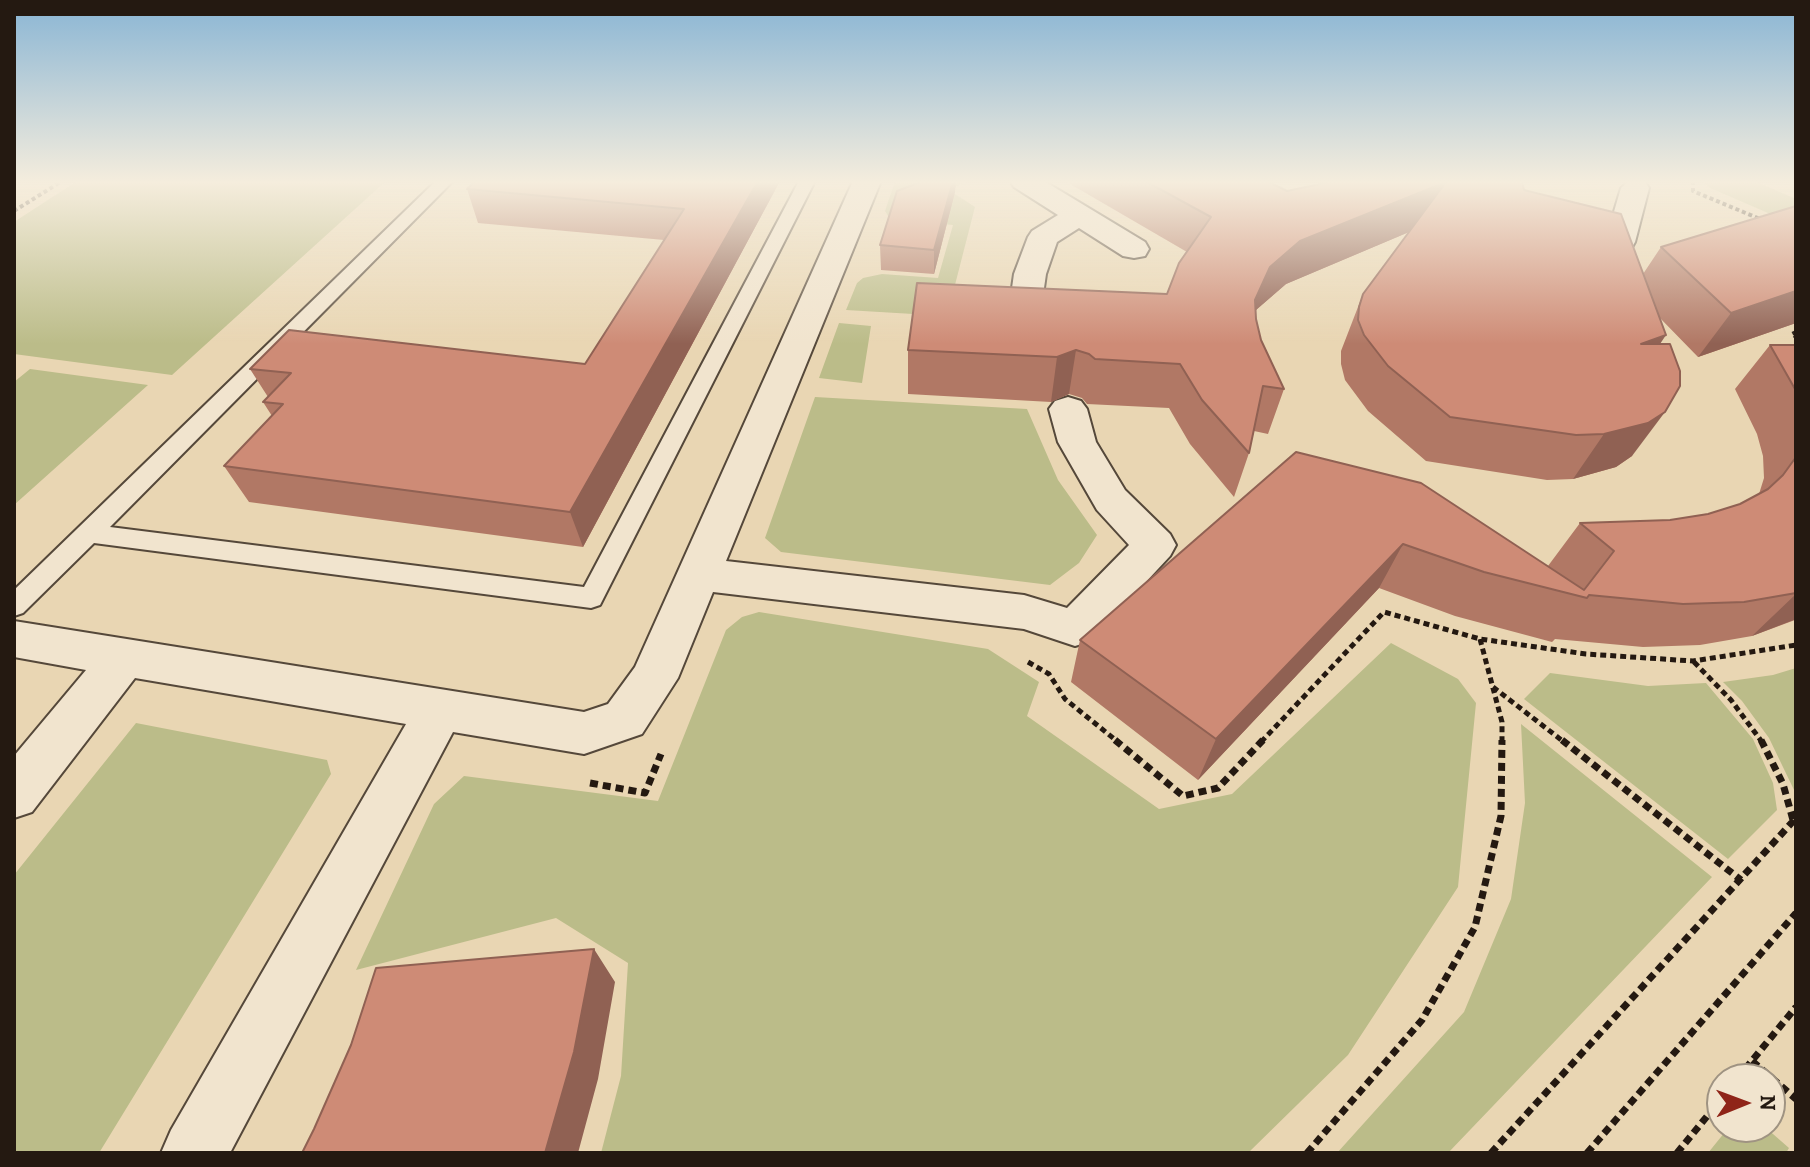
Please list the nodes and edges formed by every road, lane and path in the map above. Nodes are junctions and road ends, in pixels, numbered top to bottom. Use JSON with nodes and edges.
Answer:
{"nodes":[{"id":1,"x":390,"y":235,"type":"edge"},
{"id":2,"x":779,"y":235,"type":"edge"},
{"id":3,"x":844,"y":235,"type":"edge"},
{"id":4,"x":1046,"y":235,"type":"edge"},
{"id":5,"x":1112,"y":235,"type":"edge"},
{"id":6,"x":1622,"y":235,"type":"edge"},
{"id":7,"x":1620,"y":242,"type":"edge"},
{"id":8,"x":1134,"y":249,"type":"dead end"},
{"id":9,"x":1027,"y":295,"type":"edge"},
{"id":10,"x":1068,"y":409,"type":"dead end"},
{"id":11,"x":89,"y":533,"type":"junction"},
{"id":12,"x":699,"y":574,"type":"junction"},
{"id":13,"x":14,"y":606,"type":"edge"},
{"id":14,"x":14,"y":639,"type":"edge"},
{"id":15,"x":1480,"y":639,"type":"junction"},
{"id":16,"x":1796,"y":645,"type":"edge"},
{"id":17,"x":125,"y":656,"type":"junction"},
{"id":18,"x":1024,"y":660,"type":"dead end"},
{"id":19,"x":1693,"y":661,"type":"junction"},
{"id":20,"x":1492,"y":686,"type":"junction"},
{"id":21,"x":440,"y":710,"type":"junction"},
{"id":22,"x":663,"y":751,"type":"dead end"},
{"id":23,"x":583,"y":782,"type":"dead end"},
{"id":24,"x":14,"y":795,"type":"edge"},
{"id":25,"x":1795,"y":819,"type":"edge"},
{"id":26,"x":1741,"y":880,"type":"junction"},
{"id":27,"x":1796,"y":913,"type":"edge"},
{"id":28,"x":1796,"y":1007,"type":"edge"},
{"id":29,"x":1752,"y":1061,"type":"joint"},
{"id":30,"x":1796,"y":1099,"type":"edge"},
{"id":31,"x":1706,"y":1118,"type":"edge"},
{"id":32,"x":194,"y":1153,"type":"edge"},
{"id":33,"x":1307,"y":1153,"type":"edge"},
{"id":34,"x":1491,"y":1153,"type":"edge"},
{"id":35,"x":1587,"y":1153,"type":"edge"},
{"id":36,"x":1677,"y":1153,"type":"edge"}],
"edges":[{"from":1,"to":11,"type":"lane"},
{"from":2,"to":11,"type":"lane"},
{"from":3,"to":12,"type":"street"},
{"from":4,"to":9,"type":"street"},
{"from":5,"to":8,"type":"street"},
{"from":6,"to":7,"type":"street"},
{"from":10,"to":12,"type":"street"},
{"from":11,"to":13,"type":"lane"},
{"from":12,"to":21,"type":"street"},
{"from":14,"to":17,"type":"street"},
{"from":15,"to":18,"type":"path"},
{"from":15,"to":19,"type":"path"},
{"from":15,"to":20,"type":"path"},
{"from":16,"to":19,"type":"path"},
{"from":17,"to":21,"type":"street"},
{"from":17,"to":24,"type":"street"},
{"from":19,"to":25,"type":"path"},
{"from":20,"to":26,"type":"path"},
{"from":20,"to":33,"type":"path"},
{"from":21,"to":32,"type":"street"},
{"from":22,"to":23,"type":"path"},
{"from":25,"to":26,"type":"path"},
{"from":26,"to":34,"type":"path"},
{"from":27,"to":35,"type":"path"},
{"from":28,"to":29,"type":"path"},
{"from":29,"to":30,"type":"path"},
{"from":31,"to":36,"type":"path"}]}
